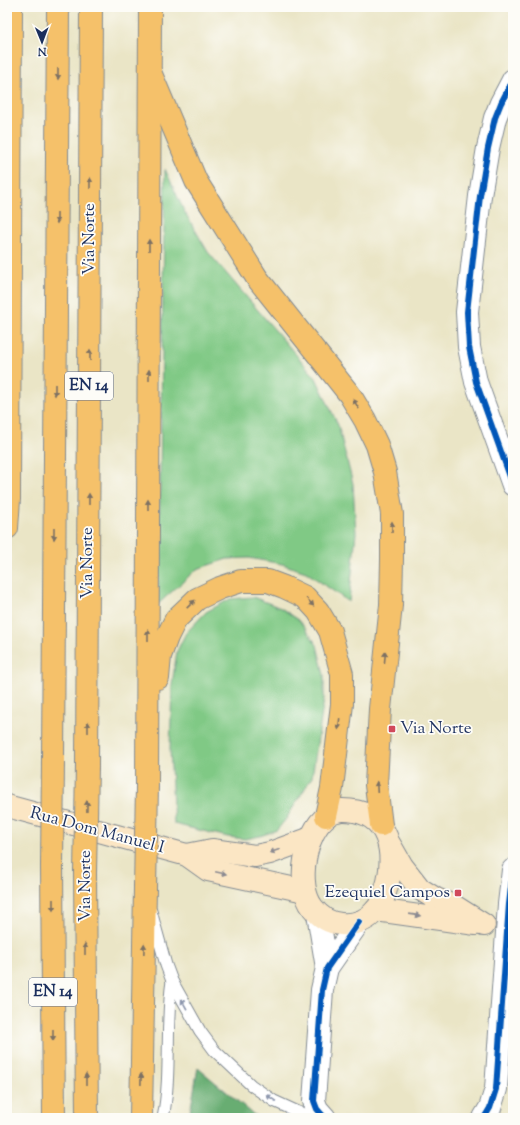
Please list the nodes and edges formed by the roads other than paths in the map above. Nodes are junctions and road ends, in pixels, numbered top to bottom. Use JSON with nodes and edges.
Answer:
{"nodes":[{"id":1,"x":11,"y":7,"type":"edge"},
{"id":2,"x":58,"y":7,"type":"edge"},
{"id":3,"x":91,"y":7,"type":"edge"},
{"id":4,"x":150,"y":7,"type":"edge"},
{"id":5,"x":150,"y":72,"type":"junction"},
{"id":6,"x":513,"y":80,"type":"edge"},
{"id":7,"x":513,"y":485,"type":"edge"},
{"id":8,"x":7,"y":528,"type":"edge"},
{"id":9,"x":147,"y":786,"type":"junction"},
{"id":10,"x":7,"y":806,"type":"edge"},
{"id":11,"x":326,"y":816,"type":"junction"},
{"id":12,"x":385,"y":835,"type":"junction"},
{"id":13,"x":311,"y":838,"type":"junction"},
{"id":14,"x":187,"y":855,"type":"junction"},
{"id":15,"x":513,"y":870,"type":"edge"},
{"id":16,"x":145,"y":888,"type":"junction"},
{"id":17,"x":305,"y":891,"type":"junction"},
{"id":18,"x":318,"y":914,"type":"junction"},
{"id":19,"x":368,"y":916,"type":"junction"},
{"id":20,"x":327,"y":968,"type":"junction"},
{"id":21,"x":172,"y":981,"type":"junction"},
{"id":22,"x":54,"y":1118,"type":"edge"},
{"id":23,"x":86,"y":1118,"type":"edge"},
{"id":24,"x":141,"y":1118,"type":"edge"},
{"id":25,"x":163,"y":1118,"type":"edge"},
{"id":26,"x":319,"y":1118,"type":"edge"},
{"id":27,"x":325,"y":1118,"type":"edge"},
{"id":28,"x":484,"y":1118,"type":"edge"}],
"edges":[{"from":1,"to":8,"type":"highway"},
{"from":2,"to":22,"type":"highway","name":"Via Norte","number":"EN 14","one_way":true,"bridge":true},
{"from":23,"to":3,"type":"highway","name":"Via Norte","number":"EN 14","one_way":true,"bridge":true},
{"from":4,"to":5,"type":"highway"},
{"from":9,"to":5,"type":"highway","one_way":true},
{"from":12,"to":5,"type":"highway","one_way":true},
{"from":6,"to":7,"type":"street"},
{"from":9,"to":11,"type":"highway","one_way":true},
{"from":9,"to":16,"type":"highway","bridge":true},
{"from":10,"to":14,"type":"main road","name":"Rua Dom Manuel I"},
{"from":11,"to":12,"type":"main road"},
{"from":11,"to":13,"type":"main road"},
{"from":12,"to":19,"type":"main road"},
{"from":19,"to":12,"type":"main road","one_way":true},
{"from":13,"to":14,"type":"main road","name":"Rua Dom Manuel I","one_way":true},
{"from":13,"to":17,"type":"main road"},
{"from":14,"to":17,"type":"main road","name":"Rua Dom Manuel I","one_way":true},
{"from":15,"to":28,"type":"street"},
{"from":16,"to":21,"type":"lane"},
{"from":24,"to":16,"type":"highway","one_way":true},
{"from":17,"to":18,"type":"main road"},
{"from":18,"to":19,"type":"main road"},
{"from":18,"to":20,"type":"street"},
{"from":19,"to":20,"type":"street"},
{"from":20,"to":27,"type":"street"},
{"from":21,"to":25,"type":"lane"},
{"from":26,"to":21,"type":"lane","one_way":true}]}
